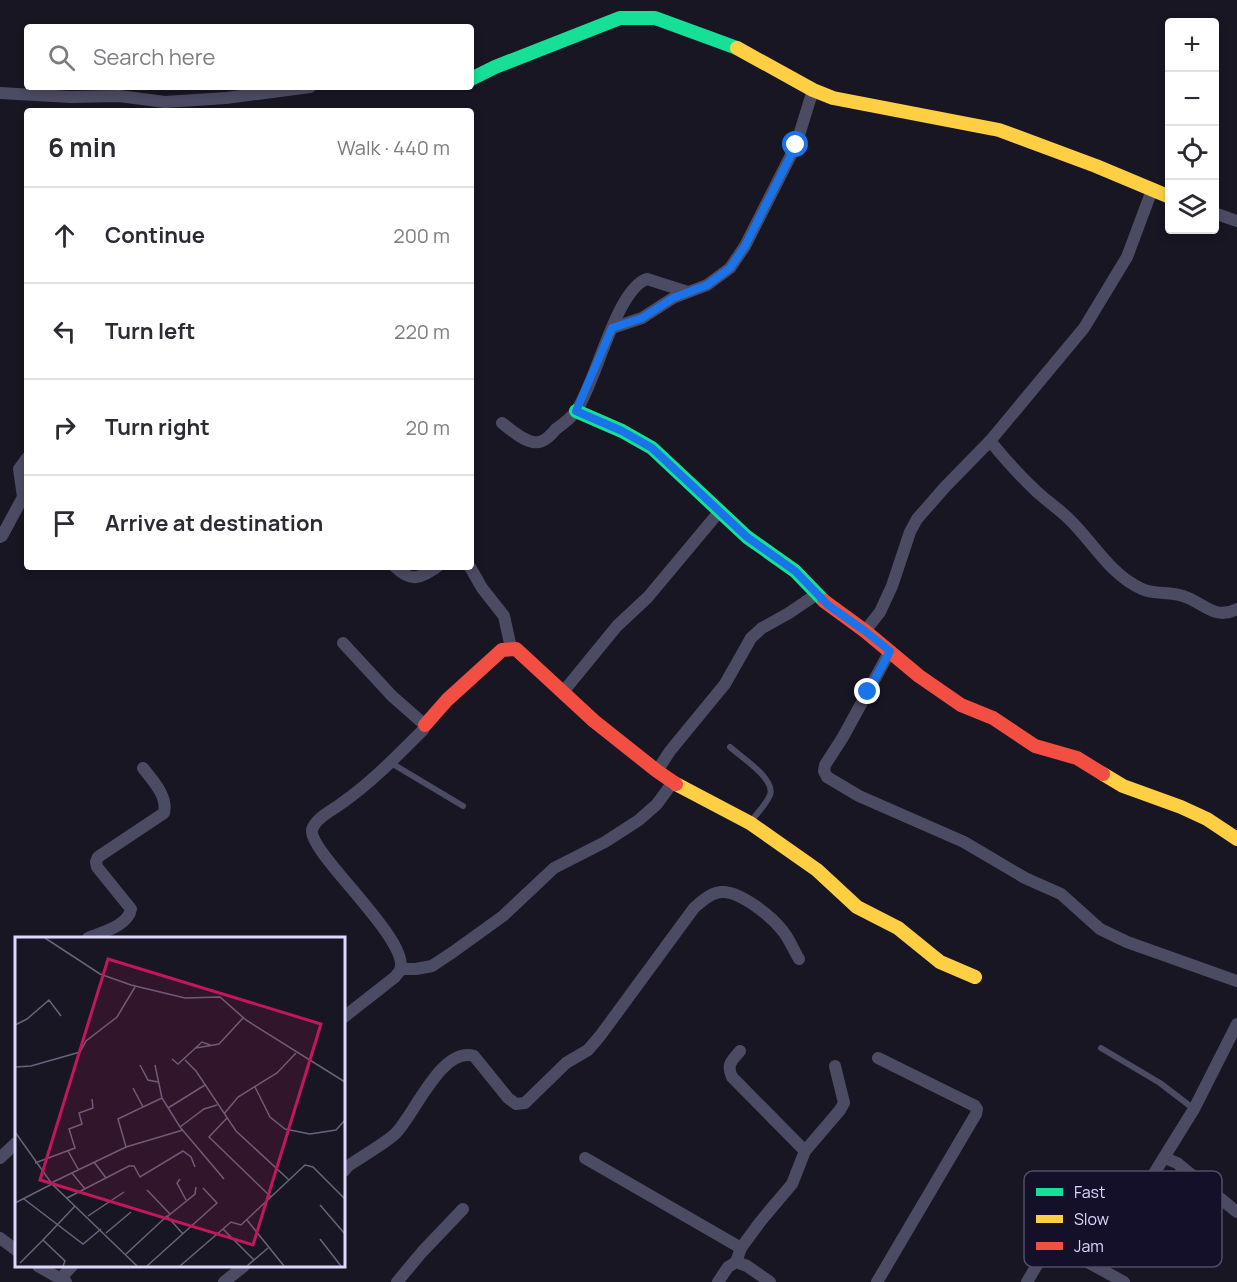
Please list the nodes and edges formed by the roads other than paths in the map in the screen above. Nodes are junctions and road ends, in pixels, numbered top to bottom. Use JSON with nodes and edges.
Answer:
{"nodes":[{"id":1,"x":474,"y":78,"type":"edge"},
{"id":2,"x":283,"y":90,"type":"edge"},
{"id":3,"x":813,"y":90,"type":"junction"},
{"id":4,"x":0,"y":93,"type":"edge"},
{"id":5,"x":194,"y":100,"type":"junction"},
{"id":6,"x":188,"y":108,"type":"edge"},
{"id":7,"x":1152,"y":190,"type":"junction"},
{"id":8,"x":1165,"y":195,"type":"edge"},
{"id":9,"x":1219,"y":214,"type":"edge"},
{"id":10,"x":1237,"y":221,"type":"edge"},
{"id":11,"x":688,"y":292,"type":"junction"},
{"id":12,"x":612,"y":328,"type":"junction"},
{"id":13,"x":576,"y":411,"type":"junction"},
{"id":14,"x":502,"y":423,"type":"dead end"},
{"id":15,"x":990,"y":441,"type":"junction"},
{"id":16,"x":24,"y":462,"type":"edge"},
{"id":17,"x":719,"y":512,"type":"junction"},
{"id":18,"x":0,"y":537,"type":"edge"},
{"id":19,"x":399,"y":570,"type":"edge"},
{"id":20,"x":432,"y":570,"type":"edge"},
{"id":21,"x":468,"y":570,"type":"edge"},
{"id":22,"x":817,"y":594,"type":"junction"},
{"id":23,"x":1237,"y":609,"type":"edge"},
{"id":24,"x":865,"y":631,"type":"junction"},
{"id":25,"x":343,"y":643,"type":"dead end"},
{"id":26,"x":511,"y":648,"type":"junction"},
{"id":27,"x":890,"y":651,"type":"junction"},
{"id":28,"x":563,"y":693,"type":"junction"},
{"id":29,"x":425,"y":725,"type":"junction"},
{"id":30,"x":730,"y":747,"type":"dead end"},
{"id":31,"x":390,"y":763,"type":"junction"},
{"id":32,"x":143,"y":768,"type":"dead end"},
{"id":33,"x":657,"y":771,"type":"junction"},
{"id":34,"x":673,"y":782,"type":"junction"},
{"id":35,"x":463,"y":806,"type":"dead end"},
{"id":36,"x":750,"y":823,"type":"junction"},
{"id":37,"x":1237,"y":839,"type":"edge"},
{"id":38,"x":92,"y":937,"type":"edge"},
{"id":39,"x":799,"y":959,"type":"dead end"},
{"id":40,"x":401,"y":969,"type":"junction"},
{"id":41,"x":975,"y":977,"type":"dead end"},
{"id":42,"x":1237,"y":981,"type":"edge"},
{"id":43,"x":345,"y":1016,"type":"edge"},
{"id":44,"x":1237,"y":1024,"type":"edge"},
{"id":45,"x":1101,"y":1048,"type":"dead end"},
{"id":46,"x":740,"y":1051,"type":"dead end"},
{"id":47,"x":878,"y":1058,"type":"dead end"},
{"id":48,"x":836,"y":1066,"type":"dead end"},
{"id":49,"x":1194,"y":1109,"type":"junction"},
{"id":50,"x":15,"y":1144,"type":"edge"},
{"id":51,"x":805,"y":1151,"type":"junction"},
{"id":52,"x":0,"y":1158,"type":"edge"},
{"id":53,"x":585,"y":1158,"type":"dead end"},
{"id":54,"x":1165,"y":1158,"type":"junction"},
{"id":55,"x":345,"y":1167,"type":"edge"},
{"id":56,"x":1155,"y":1171,"type":"edge"},
{"id":57,"x":1187,"y":1171,"type":"edge"},
{"id":58,"x":1222,"y":1200,"type":"edge"},
{"id":59,"x":463,"y":1209,"type":"dead end"},
{"id":60,"x":1237,"y":1212,"type":"edge"},
{"id":61,"x":0,"y":1238,"type":"edge"},
{"id":62,"x":741,"y":1248,"type":"junction"},
{"id":63,"x":15,"y":1250,"type":"edge"},
{"id":64,"x":736,"y":1262,"type":"junction"},
{"id":65,"x":40,"y":1267,"type":"edge"},
{"id":66,"x":242,"y":1267,"type":"edge"},
{"id":67,"x":1036,"y":1267,"type":"edge"},
{"id":68,"x":1097,"y":1267,"type":"edge"},
{"id":69,"x":64,"y":1280,"type":"edge"},
{"id":70,"x":224,"y":1282,"type":"edge"},
{"id":71,"x":397,"y":1282,"type":"edge"},
{"id":72,"x":718,"y":1282,"type":"edge"},
{"id":73,"x":770,"y":1282,"type":"edge"},
{"id":74,"x":877,"y":1282,"type":"edge"},
{"id":75,"x":1027,"y":1282,"type":"edge"},
{"id":76,"x":1124,"y":1282,"type":"edge"}],
"edges":[{"from":1,"to":3,"type":"street"},
{"from":2,"to":5,"type":"street"},
{"from":3,"to":7,"type":"street"},
{"from":3,"to":11,"type":"street"},
{"from":4,"to":5,"type":"street"},
{"from":5,"to":6,"type":"street"},
{"from":7,"to":8,"type":"street"},
{"from":7,"to":15,"type":"street"},
{"from":9,"to":10,"type":"street"},
{"from":11,"to":12,"type":"street"},
{"from":11,"to":12,"type":"street"},
{"from":12,"to":13,"type":"street"},
{"from":13,"to":14,"type":"street"},
{"from":13,"to":17,"type":"street"},
{"from":15,"to":23,"type":"street"},
{"from":15,"to":24,"type":"street"},
{"from":16,"to":18,"type":"street"},
{"from":17,"to":22,"type":"street"},
{"from":17,"to":28,"type":"street"},
{"from":19,"to":20,"type":"street"},
{"from":21,"to":26,"type":"street"},
{"from":22,"to":24,"type":"street"},
{"from":22,"to":33,"type":"street"},
{"from":24,"to":27,"type":"street"},
{"from":25,"to":29,"type":"street"},
{"from":26,"to":28,"type":"street"},
{"from":26,"to":29,"type":"street"},
{"from":27,"to":37,"type":"street"},
{"from":27,"to":42,"type":"street"},
{"from":28,"to":33,"type":"street"},
{"from":29,"to":31,"type":"street"},
{"from":30,"to":36,"type":"lane"},
{"from":31,"to":35,"type":"lane"},
{"from":31,"to":40,"type":"street"},
{"from":32,"to":38,"type":"street"},
{"from":33,"to":34,"type":"street"},
{"from":34,"to":36,"type":"street"},
{"from":34,"to":40,"type":"street"},
{"from":36,"to":41,"type":"street"},
{"from":39,"to":55,"type":"street"},
{"from":40,"to":43,"type":"street"},
{"from":44,"to":49,"type":"street"},
{"from":45,"to":49,"type":"lane"},
{"from":46,"to":51,"type":"street"},
{"from":47,"to":74,"type":"street"},
{"from":48,"to":51,"type":"street"},
{"from":49,"to":54,"type":"street"},
{"from":50,"to":52,"type":"street"},
{"from":51,"to":62,"type":"street"},
{"from":53,"to":62,"type":"street"},
{"from":54,"to":56,"type":"street"},
{"from":54,"to":57,"type":"street"},
{"from":58,"to":60,"type":"street"},
{"from":59,"to":71,"type":"street"},
{"from":61,"to":63,"type":"street"},
{"from":62,"to":64,"type":"street"},
{"from":64,"to":72,"type":"street"},
{"from":64,"to":73,"type":"street"},
{"from":65,"to":69,"type":"street"},
{"from":66,"to":70,"type":"street"},
{"from":67,"to":75,"type":"street"},
{"from":68,"to":76,"type":"street"}]}
